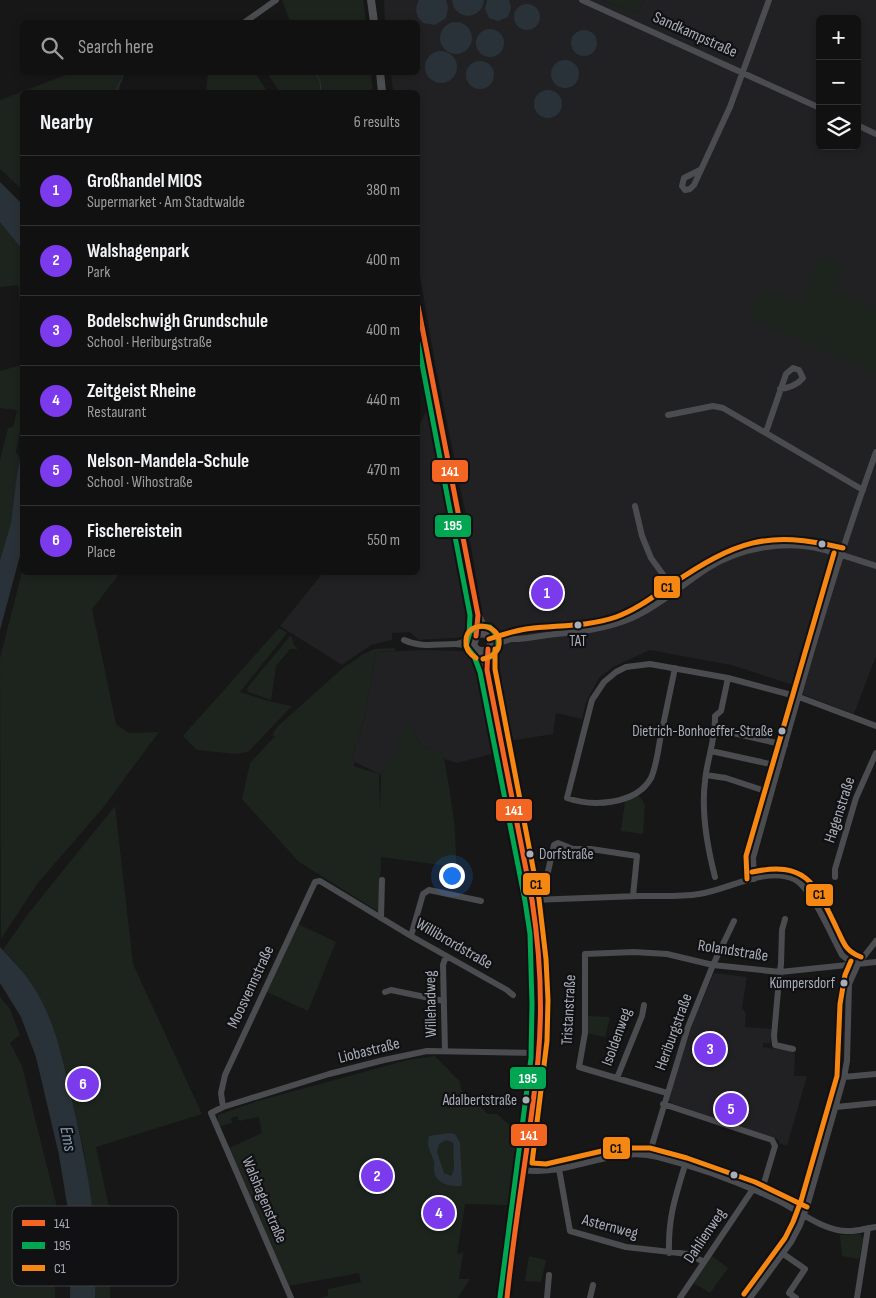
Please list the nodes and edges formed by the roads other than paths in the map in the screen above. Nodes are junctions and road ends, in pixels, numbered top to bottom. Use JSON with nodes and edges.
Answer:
{"nodes":[{"id":1,"x":276,"y":0,"type":"edge"},
{"id":2,"x":373,"y":0,"type":"edge"},
{"id":3,"x":582,"y":0,"type":"edge"},
{"id":4,"x":769,"y":0,"type":"edge"},
{"id":5,"x":248,"y":20,"type":"edge"},
{"id":6,"x":374,"y":20,"type":"edge"},
{"id":7,"x":743,"y":72,"type":"junction"},
{"id":8,"x":380,"y":75,"type":"edge"},
{"id":9,"x":382,"y":90,"type":"edge"},
{"id":10,"x":816,"y":106,"type":"edge"},
{"id":11,"x":861,"y":127,"type":"edge"},
{"id":12,"x":876,"y":134,"type":"edge"},
{"id":13,"x":700,"y":170,"type":"dead end"},
{"id":14,"x":420,"y":316,"type":"edge"},
{"id":15,"x":780,"y":389,"type":"dead end"},
{"id":16,"x":668,"y":415,"type":"dead end"},
{"id":17,"x":766,"y":432,"type":"junction"},
{"id":18,"x":876,"y":452,"type":"edge"},
{"id":19,"x":862,"y":490,"type":"junction"},
{"id":20,"x":635,"y":506,"type":"dead end"},
{"id":21,"x":840,"y":555,"type":"junction"},
{"id":22,"x":876,"y":566,"type":"edge"},
{"id":23,"x":675,"y":591,"type":"junction"},
{"id":24,"x":478,"y":615,"type":"junction"},
{"id":25,"x":488,"y":635,"type":"junction"},
{"id":26,"x":511,"y":639,"type":"junction"},
{"id":27,"x":404,"y":640,"type":"dead end"},
{"id":28,"x":476,"y":643,"type":"junction"},
{"id":29,"x":490,"y":648,"type":"junction"},
{"id":30,"x":675,"y":668,"type":"junction"},
{"id":31,"x":487,"y":670,"type":"junction"},
{"id":32,"x":728,"y":678,"type":"junction"},
{"id":33,"x":799,"y":697,"type":"junction"},
{"id":34,"x":876,"y":726,"type":"edge"},
{"id":35,"x":716,"y":729,"type":"junction"},
{"id":36,"x":785,"y":745,"type":"junction"},
{"id":37,"x":711,"y":751,"type":"junction"},
{"id":38,"x":876,"y":753,"type":"edge"},
{"id":39,"x":779,"y":766,"type":"junction"},
{"id":40,"x":706,"y":775,"type":"junction"},
{"id":41,"x":771,"y":792,"type":"junction"},
{"id":42,"x":547,"y":876,"type":"dead end"},
{"id":43,"x":715,"y":877,"type":"dead end"},
{"id":44,"x":835,"y":877,"type":"dead end"},
{"id":45,"x":754,"y":878,"type":"junction"},
{"id":46,"x":382,"y":880,"type":"dead end"},
{"id":47,"x":315,"y":882,"type":"joint"},
{"id":48,"x":634,"y":896,"type":"junction"},
{"id":49,"x":532,"y":900,"type":"junction"},
{"id":50,"x":481,"y":901,"type":"dead end"},
{"id":51,"x":381,"y":918,"type":"junction"},
{"id":52,"x":785,"y":919,"type":"dead end"},
{"id":53,"x":734,"y":921,"type":"dead end"},
{"id":54,"x":411,"y":936,"type":"junction"},
{"id":55,"x":876,"y":941,"type":"edge"},
{"id":56,"x":585,"y":954,"type":"joint"},
{"id":57,"x":446,"y":956,"type":"junction"},
{"id":58,"x":876,"y":962,"type":"edge"},
{"id":59,"x":858,"y":964,"type":"junction"},
{"id":60,"x":713,"y":965,"type":"junction"},
{"id":61,"x":780,"y":972,"type":"junction"},
{"id":62,"x":385,"y":992,"type":"dead end"},
{"id":63,"x":513,"y":995,"type":"dead end"},
{"id":64,"x":444,"y":1001,"type":"junction"},
{"id":65,"x":644,"y":1005,"type":"dead end"},
{"id":66,"x":793,"y":1049,"type":"dead end"},
{"id":67,"x":445,"y":1051,"type":"junction"},
{"id":68,"x":538,"y":1052,"type":"junction"},
{"id":69,"x":876,"y":1074,"type":"edge"},
{"id":70,"x":617,"y":1078,"type":"junction"},
{"id":71,"x":844,"y":1078,"type":"junction"},
{"id":72,"x":667,"y":1093,"type":"junction"},
{"id":73,"x":876,"y":1103,"type":"edge"},
{"id":74,"x":663,"y":1104,"type":"junction"},
{"id":75,"x":223,"y":1107,"type":"junction"},
{"id":76,"x":836,"y":1107,"type":"junction"},
{"id":77,"x":212,"y":1113,"type":"joint"},
{"id":78,"x":649,"y":1155,"type":"junction"},
{"id":79,"x":685,"y":1165,"type":"junction"},
{"id":80,"x":523,"y":1170,"type":"junction"},
{"id":81,"x":559,"y":1170,"type":"junction"},
{"id":82,"x":752,"y":1189,"type":"junction"},
{"id":83,"x":761,"y":1192,"type":"junction"},
{"id":84,"x":804,"y":1214,"type":"junction"},
{"id":85,"x":876,"y":1227,"type":"edge"},
{"id":86,"x":868,"y":1228,"type":"junction"},
{"id":87,"x":669,"y":1253,"type":"junction"},
{"id":88,"x":782,"y":1253,"type":"junction"},
{"id":89,"x":704,"y":1262,"type":"junction"},
{"id":90,"x":549,"y":1275,"type":"dead end"},
{"id":91,"x":593,"y":1285,"type":"dead end"},
{"id":92,"x":291,"y":1298,"type":"edge"},
{"id":93,"x":507,"y":1298,"type":"edge"},
{"id":94,"x":547,"y":1298,"type":"edge"},
{"id":95,"x":590,"y":1298,"type":"edge"},
{"id":96,"x":680,"y":1298,"type":"edge"},
{"id":97,"x":750,"y":1298,"type":"edge"},
{"id":98,"x":796,"y":1298,"type":"edge"},
{"id":99,"x":857,"y":1298,"type":"edge"}],
"edges":[{"from":1,"to":5,"type":"street"},
{"from":2,"to":6,"type":"main road"},
{"from":3,"to":7,"type":"street","name":"Sandkampstraße"},
{"from":4,"to":7,"type":"street"},
{"from":7,"to":10,"type":"street","name":"Sandkampstraße"},
{"from":7,"to":13,"type":"street","name":"Sandkampstraße"},
{"from":8,"to":9,"type":"main road"},
{"from":11,"to":12,"type":"street"},
{"from":14,"to":24,"type":"main road"},
{"from":15,"to":17,"type":"street"},
{"from":16,"to":17,"type":"street"},
{"from":17,"to":19,"type":"street"},
{"from":18,"to":19,"type":"street"},
{"from":19,"to":21,"type":"street"},
{"from":20,"to":23,"type":"street"},
{"from":21,"to":22,"type":"street"},
{"from":21,"to":23,"type":"street"},
{"from":21,"to":33,"type":"street"},
{"from":23,"to":26,"type":"street"},
{"from":24,"to":25,"type":"main road"},
{"from":24,"to":28,"type":"main road"},
{"from":25,"to":26,"type":"street"},
{"from":25,"to":28,"type":"main road"},
{"from":25,"to":29,"type":"main road"},
{"from":26,"to":29,"type":"street"},
{"from":27,"to":28,"type":"street"},
{"from":28,"to":29,"type":"main road"},
{"from":28,"to":31,"type":"main road"},
{"from":29,"to":31,"type":"main road"},
{"from":30,"to":30,"type":"street"},
{"from":30,"to":32,"type":"street"},
{"from":31,"to":49,"type":"main road"},
{"from":32,"to":33,"type":"street"},
{"from":32,"to":35,"type":"street"},
{"from":33,"to":34,"type":"street"},
{"from":33,"to":36,"type":"street"},
{"from":35,"to":36,"type":"street"},
{"from":35,"to":37,"type":"street"},
{"from":36,"to":39,"type":"street"},
{"from":37,"to":39,"type":"street"},
{"from":37,"to":40,"type":"street"},
{"from":38,"to":44,"type":"street","name":"Hagenstraße"},
{"from":39,"to":41,"type":"street"},
{"from":40,"to":41,"type":"street"},
{"from":40,"to":43,"type":"street"},
{"from":41,"to":45,"type":"street"},
{"from":42,"to":48,"type":"street"},
{"from":45,"to":48,"type":"street"},
{"from":45,"to":59,"type":"street"},
{"from":46,"to":51,"type":"street"},
{"from":47,"to":51,"type":"street","name":"Willibrordstraße"},
{"from":47,"to":75,"type":"street","name":"Moosvennstraße"},
{"from":48,"to":49,"type":"street"},
{"from":49,"to":68,"type":"main road"},
{"from":50,"to":54,"type":"street"},
{"from":51,"to":54,"type":"street","name":"Willibrordstraße"},
{"from":52,"to":61,"type":"street"},
{"from":53,"to":60,"type":"street","name":"Heriburgstraße"},
{"from":54,"to":57,"type":"street","name":"Willibrordstraße"},
{"from":55,"to":59,"type":"street"},
{"from":56,"to":60,"type":"street","name":"Rolandstraße"},
{"from":56,"to":70,"type":"street","name":"Tristanstraße"},
{"from":57,"to":63,"type":"street","name":"Willibrordstraße"},
{"from":57,"to":64,"type":"street","name":"Willehadweg"},
{"from":58,"to":59,"type":"street","name":"Rolandstraße"},
{"from":59,"to":61,"type":"street","name":"Rolandstraße"},
{"from":59,"to":71,"type":"street"},
{"from":60,"to":61,"type":"street","name":"Rolandstraße"},
{"from":60,"to":72,"type":"street","name":"Heriburgstraße"},
{"from":61,"to":66,"type":"street"},
{"from":62,"to":64,"type":"street"},
{"from":64,"to":67,"type":"street","name":"Willehadweg"},
{"from":65,"to":70,"type":"street","name":"Isoldenweg"},
{"from":67,"to":68,"type":"street","name":"Liobastraße"},
{"from":67,"to":75,"type":"street","name":"Liobastraße"},
{"from":68,"to":80,"type":"main road"},
{"from":69,"to":71,"type":"street"},
{"from":70,"to":72,"type":"street"},
{"from":71,"to":76,"type":"street"},
{"from":72,"to":74,"type":"street","name":"Heriburgstraße"},
{"from":73,"to":76,"type":"street"},
{"from":74,"to":78,"type":"street","name":"Heriburgstraße"},
{"from":74,"to":83,"type":"street"},
{"from":75,"to":77,"type":"street","name":"Liobastraße"},
{"from":76,"to":84,"type":"street"},
{"from":77,"to":92,"type":"street","name":"Walshagenstraße"},
{"from":78,"to":79,"type":"street"},
{"from":78,"to":81,"type":"street"},
{"from":79,"to":82,"type":"street"},
{"from":79,"to":87,"type":"street"},
{"from":80,"to":81,"type":"street"},
{"from":80,"to":93,"type":"main road"},
{"from":81,"to":87,"type":"street","name":"Asternweg"},
{"from":82,"to":83,"type":"street"},
{"from":82,"to":89,"type":"street","name":"Dahlienweg"},
{"from":83,"to":84,"type":"street"},
{"from":84,"to":86,"type":"street"},
{"from":84,"to":88,"type":"street"},
{"from":85,"to":86,"type":"street"},
{"from":86,"to":99,"type":"street"},
{"from":87,"to":89,"type":"street","name":"Asternweg"},
{"from":88,"to":97,"type":"street"},
{"from":88,"to":98,"type":"street"},
{"from":89,"to":96,"type":"street","name":"Dahlienweg"},
{"from":90,"to":94,"type":"street"},
{"from":91,"to":95,"type":"street"}]}
